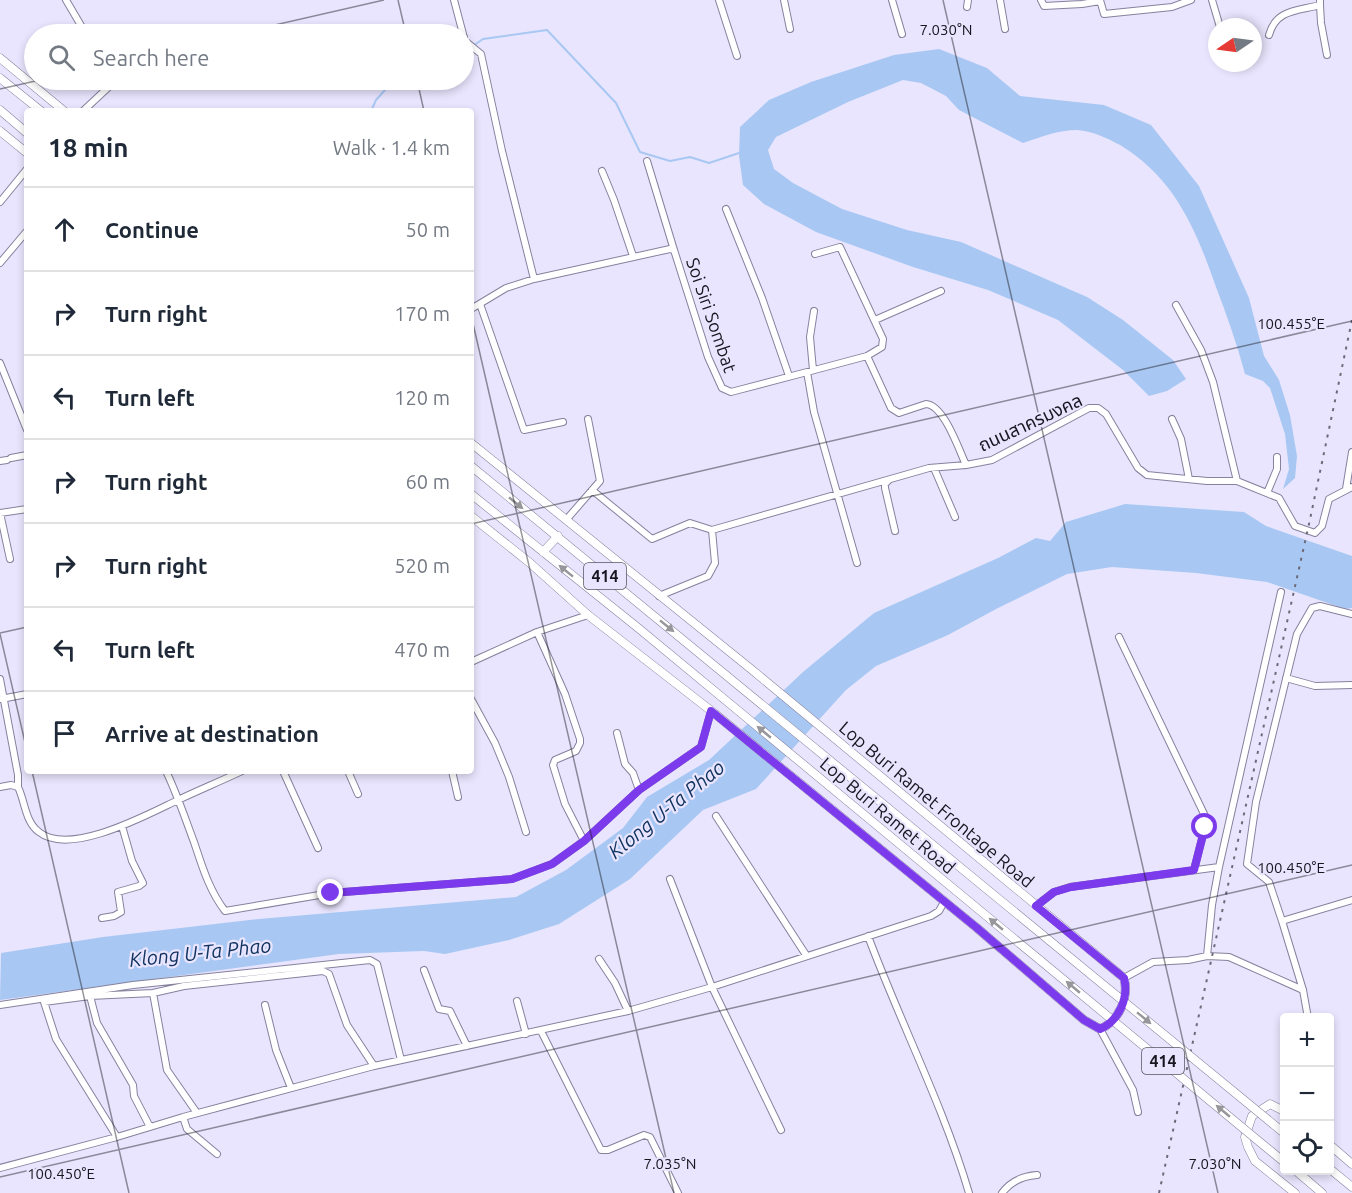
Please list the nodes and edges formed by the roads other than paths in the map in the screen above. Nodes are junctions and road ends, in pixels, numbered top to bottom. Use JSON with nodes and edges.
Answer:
{"nodes":[{"id":1,"x":66,"y":0,"type":"edge"},
{"id":2,"x":454,"y":0,"type":"edge"},
{"id":3,"x":719,"y":0,"type":"edge"},
{"id":4,"x":783,"y":0,"type":"edge"},
{"id":5,"x":892,"y":0,"type":"edge"},
{"id":6,"x":1000,"y":0,"type":"edge"},
{"id":7,"x":1041,"y":0,"type":"edge"},
{"id":8,"x":1100,"y":0,"type":"edge"},
{"id":9,"x":1191,"y":0,"type":"edge"},
{"id":10,"x":1212,"y":0,"type":"edge"},
{"id":11,"x":1082,"y":2,"type":"edge"},
{"id":12,"x":1320,"y":2,"type":"edge"},
{"id":13,"x":1217,"y":18,"type":"edge"},
{"id":14,"x":80,"y":24,"type":"edge"},
{"id":15,"x":460,"y":24,"type":"edge"},
{"id":16,"x":1005,"y":28,"type":"dead end"},
{"id":17,"x":790,"y":29,"type":"dead end"},
{"id":18,"x":902,"y":34,"type":"dead end"},
{"id":19,"x":1269,"y":35,"type":"dead end"},
{"id":20,"x":474,"y":47,"type":"edge"},
{"id":21,"x":1327,"y":55,"type":"dead end"},
{"id":22,"x":737,"y":56,"type":"dead end"},
{"id":23,"x":0,"y":58,"type":"edge"},
{"id":24,"x":0,"y":78,"type":"edge"},
{"id":25,"x":24,"y":78,"type":"edge"},
{"id":26,"x":39,"y":90,"type":"edge"},
{"id":27,"x":105,"y":90,"type":"edge"},
{"id":28,"x":37,"y":108,"type":"edge"},
{"id":29,"x":60,"y":108,"type":"edge"},
{"id":30,"x":86,"y":108,"type":"edge"},
{"id":31,"x":0,"y":110,"type":"edge"},
{"id":32,"x":24,"y":130,"type":"edge"},
{"id":33,"x":0,"y":132,"type":"edge"},
{"id":34,"x":24,"y":151,"type":"edge"},
{"id":35,"x":647,"y":161,"type":"dead end"},
{"id":36,"x":602,"y":171,"type":"dead end"},
{"id":37,"x":24,"y":173,"type":"edge"},
{"id":38,"x":0,"y":202,"type":"edge"},
{"id":39,"x":726,"y":209,"type":"dead end"},
{"id":40,"x":24,"y":235,"type":"edge"},
{"id":41,"x":674,"y":250,"type":"junction"},
{"id":42,"x":815,"y":254,"type":"dead end"},
{"id":43,"x":633,"y":256,"type":"junction"},
{"id":44,"x":0,"y":263,"type":"edge"},
{"id":45,"x":534,"y":279,"type":"junction"},
{"id":46,"x":941,"y":291,"type":"dead end"},
{"id":47,"x":873,"y":295,"type":"dead end"},
{"id":48,"x":865,"y":299,"type":"junction"},
{"id":49,"x":480,"y":304,"type":"junction"},
{"id":50,"x":1176,"y":305,"type":"dead end"},
{"id":51,"x":474,"y":307,"type":"edge"},
{"id":52,"x":814,"y":311,"type":"dead end"},
{"id":53,"x":875,"y":320,"type":"junction"},
{"id":54,"x":867,"y":356,"type":"junction"},
{"id":55,"x":0,"y":363,"type":"edge"},
{"id":56,"x":810,"y":371,"type":"junction"},
{"id":57,"x":789,"y":376,"type":"junction"},
{"id":58,"x":588,"y":419,"type":"dead end"},
{"id":59,"x":1172,"y":419,"type":"dead end"},
{"id":60,"x":562,"y":422,"type":"dead end"},
{"id":61,"x":24,"y":423,"type":"edge"},
{"id":62,"x":474,"y":445,"type":"edge"},
{"id":63,"x":1352,"y":452,"type":"edge"},
{"id":64,"x":24,"y":456,"type":"edge"},
{"id":65,"x":1277,"y":457,"type":"dead end"},
{"id":66,"x":6,"y":460,"type":"edge"},
{"id":67,"x":966,"y":465,"type":"junction"},
{"id":68,"x":474,"y":468,"type":"edge"},
{"id":69,"x":934,"y":468,"type":"junction"},
{"id":70,"x":1189,"y":479,"type":"junction"},
{"id":71,"x":889,"y":480,"type":"junction"},
{"id":72,"x":1237,"y":481,"type":"junction"},
{"id":73,"x":1349,"y":488,"type":"edge"},
{"id":74,"x":592,"y":490,"type":"junction"},
{"id":75,"x":1267,"y":493,"type":"junction"},
{"id":76,"x":838,"y":494,"type":"junction"},
{"id":77,"x":474,"y":496,"type":"edge"},
{"id":78,"x":24,"y":509,"type":"edge"},
{"id":79,"x":0,"y":513,"type":"edge"},
{"id":80,"x":955,"y":517,"type":"dead end"},
{"id":81,"x":474,"y":518,"type":"edge"},
{"id":82,"x":566,"y":520,"type":"junction"},
{"id":83,"x":712,"y":530,"type":"junction"},
{"id":84,"x":895,"y":531,"type":"dead end"},
{"id":85,"x":558,"y":536,"type":"junction"},
{"id":86,"x":543,"y":552,"type":"junction"},
{"id":87,"x":10,"y":559,"type":"dead end"},
{"id":88,"x":857,"y":563,"type":"dead end"},
{"id":89,"x":1281,"y":592,"type":"dead end"},
{"id":90,"x":659,"y":596,"type":"junction"},
{"id":91,"x":588,"y":615,"type":"junction"},
{"id":92,"x":1352,"y":615,"type":"edge"},
{"id":93,"x":537,"y":632,"type":"junction"},
{"id":94,"x":1119,"y":638,"type":"dead end"},
{"id":95,"x":474,"y":661,"type":"edge"},
{"id":96,"x":1286,"y":678,"type":"junction"},
{"id":97,"x":0,"y":679,"type":"edge"},
{"id":98,"x":1352,"y":685,"type":"edge"},
{"id":99,"x":24,"y":695,"type":"edge"},
{"id":100,"x":1,"y":699,"type":"edge"},
{"id":101,"x":474,"y":704,"type":"edge"},
{"id":102,"x":712,"y":712,"type":"junction"},
{"id":103,"x":617,"y":733,"type":"dead end"},
{"id":104,"x":167,"y":774,"type":"edge"},
{"id":105,"x":235,"y":774,"type":"edge"},
{"id":106,"x":284,"y":774,"type":"edge"},
{"id":107,"x":349,"y":774,"type":"edge"},
{"id":108,"x":453,"y":774,"type":"edge"},
{"id":109,"x":0,"y":787,"type":"edge"},
{"id":110,"x":18,"y":787,"type":"junction"},
{"id":111,"x":639,"y":790,"type":"junction"},
{"id":112,"x":358,"y":794,"type":"dead end"},
{"id":113,"x":458,"y":797,"type":"dead end"},
{"id":114,"x":179,"y":799,"type":"junction"},
{"id":115,"x":716,"y":816,"type":"dead end"},
{"id":116,"x":122,"y":826,"type":"junction"},
{"id":117,"x":526,"y":832,"type":"dead end"},
{"id":118,"x":584,"y":841,"type":"junction"},
{"id":119,"x":318,"y":848,"type":"dead end"},
{"id":120,"x":1219,"y":867,"type":"junction"},
{"id":121,"x":1194,"y":870,"type":"junction"},
{"id":122,"x":670,"y":879,"type":"dead end"},
{"id":123,"x":953,"y":888,"type":"junction"},
{"id":124,"x":1352,"y":900,"type":"edge"},
{"id":125,"x":944,"y":902,"type":"junction"},
{"id":126,"x":1036,"y":906,"type":"junction"},
{"id":127,"x":102,"y":918,"type":"dead end"},
{"id":128,"x":1282,"y":921,"type":"junction"},
{"id":129,"x":868,"y":936,"type":"junction"},
{"id":130,"x":806,"y":955,"type":"junction"},
{"id":131,"x":1207,"y":956,"type":"junction"},
{"id":132,"x":598,"y":959,"type":"dead end"},
{"id":133,"x":424,"y":970,"type":"dead end"},
{"id":134,"x":1124,"y":978,"type":"junction"},
{"id":135,"x":712,"y":987,"type":"junction"},
{"id":136,"x":1304,"y":990,"type":"junction"},
{"id":137,"x":153,"y":993,"type":"junction"},
{"id":138,"x":90,"y":996,"type":"junction"},
{"id":139,"x":517,"y":1001,"type":"dead end"},
{"id":140,"x":0,"y":1005,"type":"edge"},
{"id":141,"x":265,"y":1005,"type":"dead end"},
{"id":142,"x":628,"y":1011,"type":"junction"},
{"id":143,"x":1307,"y":1013,"type":"edge"},
{"id":144,"x":1100,"y":1029,"type":"junction"},
{"id":145,"x":541,"y":1031,"type":"junction"},
{"id":146,"x":526,"y":1034,"type":"junction"},
{"id":147,"x":467,"y":1046,"type":"junction"},
{"id":148,"x":401,"y":1060,"type":"junction"},
{"id":149,"x":374,"y":1066,"type":"junction"},
{"id":150,"x":291,"y":1088,"type":"junction"},
{"id":151,"x":1280,"y":1109,"type":"edge"},
{"id":152,"x":1138,"y":1112,"type":"dead end"},
{"id":153,"x":197,"y":1113,"type":"junction"},
{"id":154,"x":183,"y":1117,"type":"junction"},
{"id":155,"x":150,"y":1127,"type":"junction"},
{"id":156,"x":781,"y":1130,"type":"dead end"},
{"id":157,"x":1280,"y":1130,"type":"edge"},
{"id":158,"x":117,"y":1137,"type":"junction"},
{"id":159,"x":1334,"y":1149,"type":"edge"},
{"id":160,"x":217,"y":1154,"type":"dead end"},
{"id":161,"x":1280,"y":1159,"type":"edge"},
{"id":162,"x":1352,"y":1164,"type":"edge"},
{"id":163,"x":0,"y":1168,"type":"edge"},
{"id":164,"x":1334,"y":1173,"type":"edge"},
{"id":165,"x":1037,"y":1175,"type":"dead end"},
{"id":166,"x":1301,"y":1175,"type":"edge"},
{"id":167,"x":1352,"y":1187,"type":"edge"},
{"id":168,"x":678,"y":1193,"type":"edge"},
{"id":169,"x":969,"y":1193,"type":"edge"},
{"id":170,"x":1002,"y":1193,"type":"edge"},
{"id":171,"x":1295,"y":1193,"type":"edge"},
{"id":172,"x":1322,"y":1193,"type":"edge"}],
"edges":[{"from":1,"to":14,"type":"street"},
{"from":2,"to":15,"type":"street"},
{"from":3,"to":22,"type":"street"},
{"from":4,"to":17,"type":"street"},
{"from":5,"to":18,"type":"street"},
{"from":6,"to":16,"type":"street"},
{"from":7,"to":11,"type":"street"},
{"from":8,"to":9,"type":"street"},
{"from":8,"to":11,"type":"street"},
{"from":10,"to":13,"type":"street"},
{"from":12,"to":19,"type":"street"},
{"from":12,"to":21,"type":"street"},
{"from":20,"to":45,"type":"street"},
{"from":23,"to":25,"type":"main road"},
{"from":24,"to":28,"type":"main road"},
{"from":26,"to":29,"type":"main road"},
{"from":27,"to":30,"type":"street"},
{"from":31,"to":32,"type":"main road"},
{"from":33,"to":34,"type":"main road"},
{"from":35,"to":41,"type":"street"},
{"from":36,"to":43,"type":"street"},
{"from":37,"to":38,"type":"street"},
{"from":39,"to":57,"type":"street"},
{"from":40,"to":44,"type":"street"},
{"from":41,"to":43,"type":"street","name":"Soi Siri Sombat"},
{"from":41,"to":57,"type":"street","name":"Soi Siri Sombat"},
{"from":42,"to":48,"type":"street"},
{"from":43,"to":45,"type":"street","name":"Soi Siri Sombat"},
{"from":45,"to":49,"type":"street","name":"Soi Siri Sombat"},
{"from":46,"to":53,"type":"street"},
{"from":47,"to":48,"type":"street"},
{"from":48,"to":53,"type":"street"},
{"from":49,"to":51,"type":"street","name":"Soi Siri Sombat"},
{"from":49,"to":60,"type":"street"},
{"from":50,"to":72,"type":"street"},
{"from":52,"to":56,"type":"street"},
{"from":53,"to":54,"type":"street"},
{"from":54,"to":56,"type":"street","name":"Soi Siri Sombat"},
{"from":54,"to":67,"type":"street"},
{"from":55,"to":61,"type":"street"},
{"from":56,"to":57,"type":"street","name":"Soi Siri Sombat"},
{"from":56,"to":76,"type":"street"},
{"from":58,"to":74,"type":"street"},
{"from":59,"to":70,"type":"street"},
{"from":62,"to":82,"type":"main road","name":"Lop Buri Ramet Frontage Road","number":"414"},
{"from":63,"to":73,"type":"street"},
{"from":64,"to":66,"type":"street"},
{"from":65,"to":75,"type":"street"},
{"from":67,"to":69,"type":"street","name":"ถนนสาครมงคล"},
{"from":67,"to":70,"type":"street","name":"ถนนสาครมงคล"},
{"from":68,"to":85,"type":"main road","name":"Lop Buri Ramet Road","number":"414","one_way":true},
{"from":69,"to":71,"type":"street","name":"ถนนสาครมงคล"},
{"from":69,"to":80,"type":"street"},
{"from":70,"to":72,"type":"street","name":"ถนนสาครมงคล"},
{"from":71,"to":76,"type":"street","name":"ถนนสาครมงคล"},
{"from":71,"to":84,"type":"street"},
{"from":72,"to":75,"type":"street","name":"ถนนสาครมงคล"},
{"from":73,"to":75,"type":"street","name":"ถนนสาครมงคล"},
{"from":74,"to":82,"type":"street"},
{"from":74,"to":83,"type":"street"},
{"from":76,"to":83,"type":"street","name":"ถนนสาครมงคล"},
{"from":76,"to":88,"type":"street"},
{"from":77,"to":86,"type":"main road","name":"Lop Buri Ramet Road","number":"414"},
{"from":78,"to":79,"type":"street"},
{"from":79,"to":87,"type":"street"},
{"from":81,"to":91,"type":"main road","number":"414"},
{"from":82,"to":90,"type":"main road","name":"Lop Buri Ramet Frontage Road","number":"414"},
{"from":83,"to":90,"type":"street"},
{"from":85,"to":86,"type":"main road"},
{"from":85,"to":157,"type":"main road","name":"Lop Buri Ramet Road","number":"414","one_way":true,"bridge":true},
{"from":123,"to":86,"type":"main road","name":"Lop Buri Ramet Road","number":"414","one_way":true},
{"from":89,"to":120,"type":"street"},
{"from":90,"to":126,"type":"main road","name":"Lop Buri Ramet Frontage Road","number":"414"},
{"from":91,"to":93,"type":"street"},
{"from":91,"to":102,"type":"main road","number":"414"},
{"from":92,"to":96,"type":"street"},
{"from":93,"to":95,"type":"street"},
{"from":93,"to":118,"type":"street"},
{"from":94,"to":121,"type":"street"},
{"from":96,"to":98,"type":"street"},
{"from":96,"to":128,"type":"street"},
{"from":97,"to":100,"type":"street"},
{"from":99,"to":100,"type":"street"},
{"from":100,"to":110,"type":"street"},
{"from":101,"to":117,"type":"street"},
{"from":102,"to":111,"type":"street"},
{"from":102,"to":125,"type":"main road","number":"414"},
{"from":103,"to":111,"type":"street"},
{"from":104,"to":114,"type":"street"},
{"from":105,"to":114,"type":"street"},
{"from":106,"to":119,"type":"street"},
{"from":107,"to":112,"type":"street"},
{"from":108,"to":113,"type":"street"},
{"from":109,"to":110,"type":"street"},
{"from":110,"to":116,"type":"street"},
{"from":111,"to":118,"type":"street"},
{"from":114,"to":116,"type":"street"},
{"from":114,"to":118,"type":"street"},
{"from":115,"to":130,"type":"street"},
{"from":116,"to":127,"type":"street"},
{"from":120,"to":121,"type":"street"},
{"from":120,"to":131,"type":"street"},
{"from":121,"to":126,"type":"street"},
{"from":122,"to":135,"type":"street"},
{"from":123,"to":125,"type":"main road"},
{"from":161,"to":123,"type":"main road","name":"Lop Buri Ramet Road","number":"414","one_way":true,"bridge":true},
{"from":124,"to":128,"type":"street"},
{"from":125,"to":129,"type":"street"},
{"from":125,"to":144,"type":"main road","number":"414"},
{"from":126,"to":134,"type":"main road","name":"Lop Buri Ramet Frontage Road","number":"414"},
{"from":128,"to":136,"type":"street"},
{"from":129,"to":130,"type":"street"},
{"from":129,"to":169,"type":"street"},
{"from":130,"to":135,"type":"street"},
{"from":131,"to":134,"type":"street"},
{"from":131,"to":136,"type":"street"},
{"from":132,"to":142,"type":"street"},
{"from":133,"to":147,"type":"street"},
{"from":134,"to":144,"type":"main road"},
{"from":135,"to":142,"type":"street"},
{"from":135,"to":156,"type":"street"},
{"from":136,"to":143,"type":"street"},
{"from":137,"to":138,"type":"street"},
{"from":137,"to":149,"type":"street"},
{"from":137,"to":153,"type":"street"},
{"from":138,"to":155,"type":"street"},
{"from":138,"to":158,"type":"street"},
{"from":139,"to":146,"type":"street"},
{"from":140,"to":148,"type":"street"},
{"from":141,"to":150,"type":"street"},
{"from":142,"to":145,"type":"street"},
{"from":144,"to":152,"type":"street"},
{"from":145,"to":146,"type":"street"},
{"from":145,"to":168,"type":"street"},
{"from":146,"to":147,"type":"street"},
{"from":147,"to":148,"type":"street"},
{"from":148,"to":149,"type":"street"},
{"from":149,"to":150,"type":"street"},
{"from":150,"to":153,"type":"street"},
{"from":151,"to":171,"type":"main road"},
{"from":153,"to":154,"type":"street"},
{"from":154,"to":155,"type":"street"},
{"from":154,"to":160,"type":"street"},
{"from":155,"to":158,"type":"street"},
{"from":158,"to":163,"type":"street"},
{"from":159,"to":162,"type":"main road"},
{"from":164,"to":167,"type":"main road"},
{"from":165,"to":170,"type":"street"},
{"from":166,"to":172,"type":"main road"}]}
